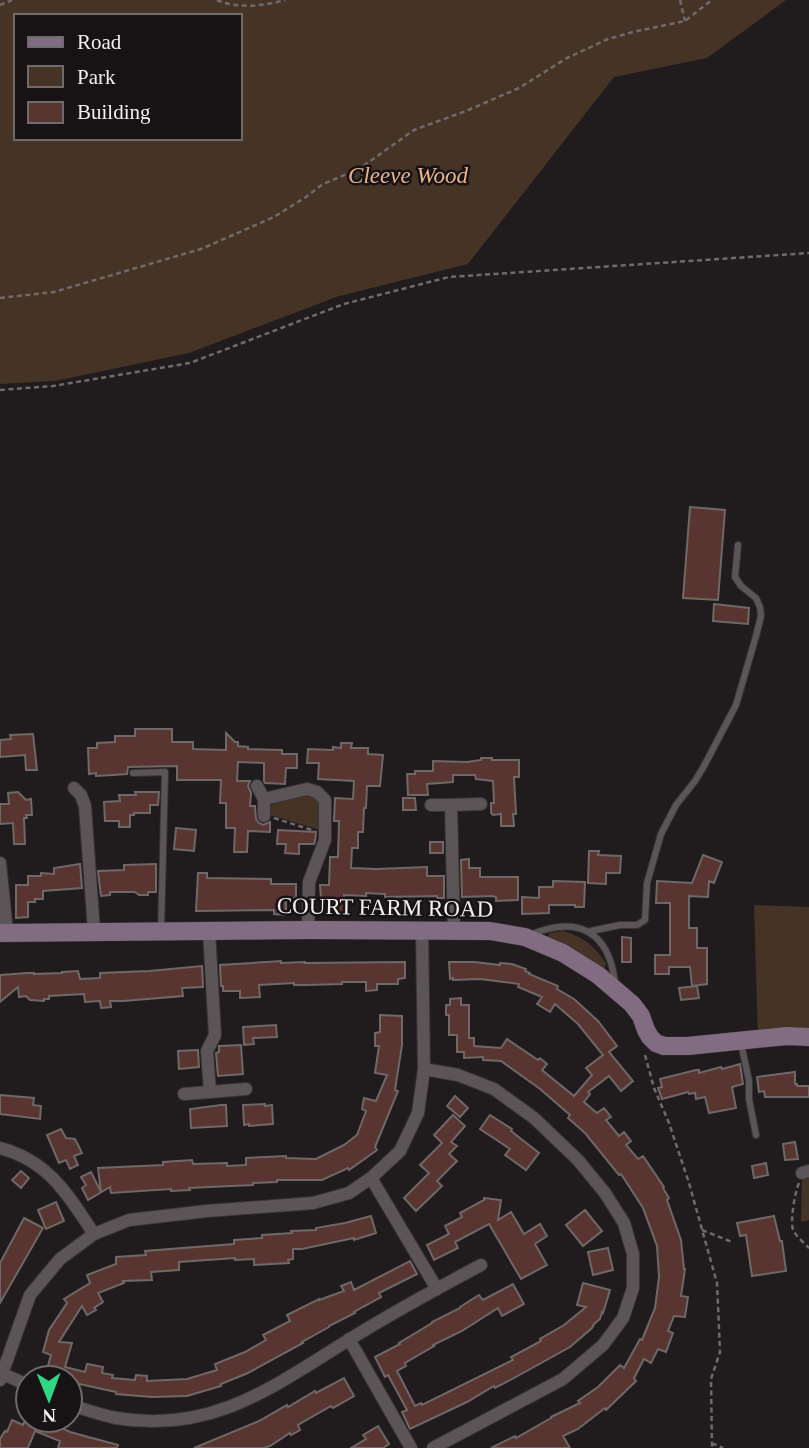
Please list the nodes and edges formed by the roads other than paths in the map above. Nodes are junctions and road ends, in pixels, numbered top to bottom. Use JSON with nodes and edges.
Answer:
{"nodes":[{"id":1,"x":738,"y":545,"type":"dead end"},
{"id":2,"x":133,"y":772,"type":"dead end"},
{"id":3,"x":257,"y":786,"type":"dead end"},
{"id":4,"x":74,"y":788,"type":"dead end"},
{"id":5,"x":264,"y":799,"type":"junction"},
{"id":6,"x":481,"y":804,"type":"dead end"},
{"id":7,"x":430,"y":805,"type":"dead end"},
{"id":8,"x":451,"y":805,"type":"junction"},
{"id":9,"x":264,"y":816,"type":"road end"},
{"id":10,"x":0,"y":863,"type":"edge"},
{"id":11,"x":308,"y":930,"type":"junction"},
{"id":12,"x":422,"y":930,"type":"junction"},
{"id":13,"x":454,"y":930,"type":"junction"},
{"id":14,"x":94,"y":931,"type":"junction"},
{"id":15,"x":161,"y":931,"type":"junction"},
{"id":16,"x":209,"y":931,"type":"junction"},
{"id":17,"x":591,"y":931,"type":"junction"},
{"id":18,"x":4,"y":932,"type":"edge"},
{"id":19,"x":524,"y":937,"type":"junction"},
{"id":20,"x":615,"y":989,"type":"junction"},
{"id":21,"x":809,"y":1037,"type":"edge"},
{"id":22,"x":741,"y":1041,"type":"junction"},
{"id":23,"x":425,"y":1069,"type":"junction"},
{"id":24,"x":246,"y":1089,"type":"dead end"},
{"id":25,"x":210,"y":1092,"type":"junction"},
{"id":26,"x":184,"y":1094,"type":"dead end"},
{"id":27,"x":756,"y":1135,"type":"dead end"},
{"id":28,"x":0,"y":1148,"type":"edge"},
{"id":29,"x":372,"y":1178,"type":"junction"},
{"id":30,"x":94,"y":1234,"type":"junction"},
{"id":31,"x":481,"y":1265,"type":"dead end"},
{"id":32,"x":437,"y":1289,"type":"junction"},
{"id":33,"x":349,"y":1339,"type":"junction"},
{"id":34,"x":1,"y":1377,"type":"edge"},
{"id":35,"x":84,"y":1409,"type":"edge"},
{"id":36,"x":411,"y":1448,"type":"edge"},
{"id":37,"x":433,"y":1448,"type":"edge"}],
"edges":[{"from":1,"to":17,"type":"lane"},
{"from":2,"to":15,"type":"lane"},
{"from":3,"to":5,"type":"street"},
{"from":4,"to":14,"type":"street"},
{"from":5,"to":9,"type":"street"},
{"from":5,"to":11,"type":"street"},
{"from":6,"to":8,"type":"street"},
{"from":7,"to":8,"type":"street"},
{"from":8,"to":13,"type":"street"},
{"from":10,"to":18,"type":"street"},
{"from":11,"to":12,"type":"street","name":"COURT FARM ROAD"},
{"from":11,"to":16,"type":"street","name":"COURT FARM ROAD"},
{"from":12,"to":13,"type":"street","name":"COURT FARM ROAD"},
{"from":12,"to":23,"type":"street"},
{"from":13,"to":19,"type":"street","name":"COURT FARM ROAD"},
{"from":14,"to":15,"type":"street","name":"COURT FARM ROAD"},
{"from":14,"to":18,"type":"street","name":"COURT FARM ROAD"},
{"from":15,"to":16,"type":"street","name":"COURT FARM ROAD"},
{"from":16,"to":25,"type":"street"},
{"from":17,"to":19,"type":"lane"},
{"from":17,"to":20,"type":"lane"},
{"from":19,"to":20,"type":"street","name":"COURT FARM ROAD"},
{"from":20,"to":22,"type":"street","name":"COURT FARM ROAD"},
{"from":21,"to":22,"type":"street"},
{"from":22,"to":27,"type":"lane"},
{"from":23,"to":29,"type":"street"},
{"from":23,"to":37,"type":"street"},
{"from":24,"to":25,"type":"street"},
{"from":25,"to":26,"type":"street"},
{"from":28,"to":30,"type":"street"},
{"from":29,"to":30,"type":"street"},
{"from":29,"to":32,"type":"street"},
{"from":30,"to":34,"type":"street"},
{"from":31,"to":32,"type":"street"},
{"from":32,"to":33,"type":"street"},
{"from":33,"to":35,"type":"street"},
{"from":33,"to":36,"type":"street"}]}
